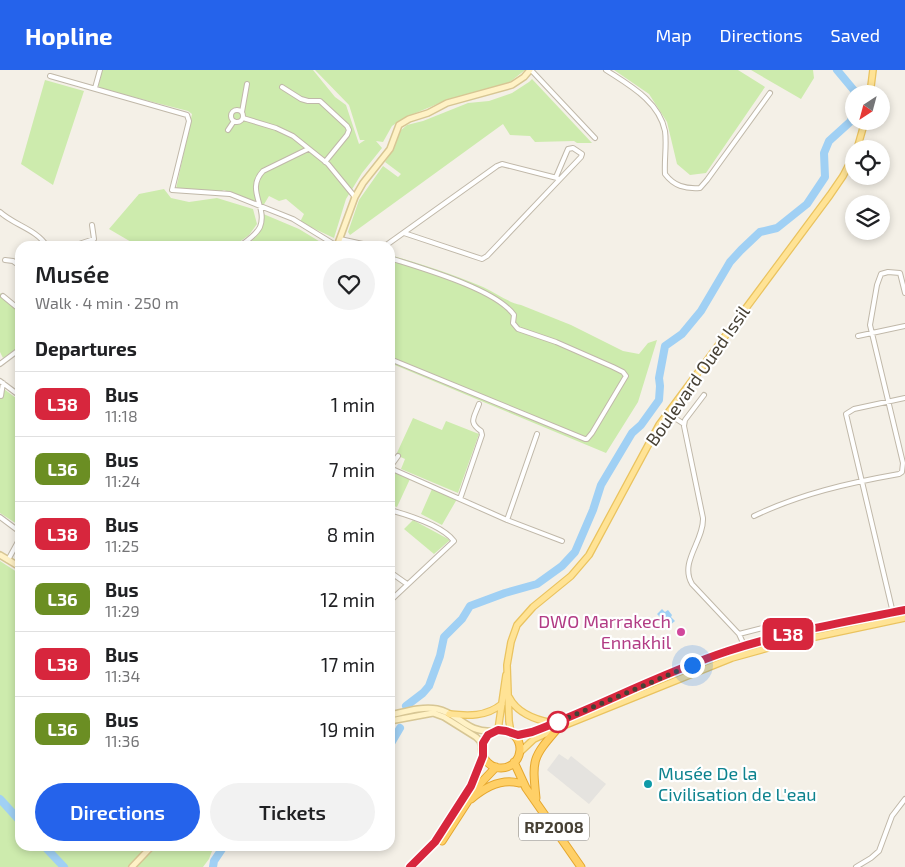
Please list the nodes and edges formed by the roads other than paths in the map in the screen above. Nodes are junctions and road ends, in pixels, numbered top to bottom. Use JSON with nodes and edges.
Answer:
{"nodes":[{"id":1,"x":100,"y":70,"type":"edge"},
{"id":2,"x":530,"y":70,"type":"edge"},
{"id":3,"x":606,"y":70,"type":"edge"},
{"id":4,"x":873,"y":70,"type":"edge"},
{"id":5,"x":50,"y":76,"type":"dead end"},
{"id":6,"x":247,"y":84,"type":"dead end"},
{"id":7,"x":871,"y":85,"type":"edge"},
{"id":8,"x":95,"y":88,"type":"junction"},
{"id":9,"x":282,"y":88,"type":"dead end"},
{"id":10,"x":770,"y":92,"type":"dead end"},
{"id":11,"x":242,"y":112,"type":"junction"},
{"id":12,"x":243,"y":118,"type":"junction"},
{"id":13,"x":234,"y":121,"type":"junction"},
{"id":14,"x":228,"y":130,"type":"dead end"},
{"id":15,"x":596,"y":138,"type":"dead end"},
{"id":16,"x":308,"y":149,"type":"junction"},
{"id":17,"x":325,"y":162,"type":"junction"},
{"id":18,"x":845,"y":172,"type":"edge"},
{"id":19,"x":558,"y":178,"type":"junction"},
{"id":20,"x":355,"y":198,"type":"junction"},
{"id":21,"x":259,"y":205,"type":"junction"},
{"id":22,"x":0,"y":212,"type":"edge"},
{"id":23,"x":92,"y":225,"type":"dead end"},
{"id":24,"x":404,"y":233,"type":"junction"},
{"id":25,"x":340,"y":239,"type":"joint"},
{"id":26,"x":43,"y":241,"type":"edge"},
{"id":27,"x":88,"y":241,"type":"edge"},
{"id":28,"x":247,"y":241,"type":"edge"},
{"id":29,"x":329,"y":241,"type":"edge"},
{"id":30,"x":349,"y":241,"type":"edge"},
{"id":31,"x":392,"y":241,"type":"edge"},
{"id":32,"x":5,"y":260,"type":"dead end"},
{"id":33,"x":395,"y":260,"type":"edge"},
{"id":34,"x":15,"y":262,"type":"edge"},
{"id":35,"x":905,"y":293,"type":"edge"},
{"id":36,"x":3,"y":296,"type":"dead end"},
{"id":37,"x":15,"y":306,"type":"edge"},
{"id":38,"x":905,"y":326,"type":"edge"},
{"id":39,"x":871,"y":333,"type":"junction"},
{"id":40,"x":858,"y":336,"type":"dead end"},
{"id":41,"x":15,"y":352,"type":"edge"},
{"id":42,"x":0,"y":356,"type":"edge"},
{"id":43,"x":4,"y":360,"type":"junction"},
{"id":44,"x":395,"y":360,"type":"edge"},
{"id":45,"x":0,"y":364,"type":"edge"},
{"id":46,"x":1,"y":382,"type":"edge"},
{"id":47,"x":15,"y":392,"type":"edge"},
{"id":48,"x":704,"y":395,"type":"dead end"},
{"id":49,"x":1,"y":396,"type":"edge"},
{"id":50,"x":905,"y":398,"type":"edge"},
{"id":51,"x":887,"y":402,"type":"junction"},
{"id":52,"x":479,"y":404,"type":"dead end"},
{"id":53,"x":667,"y":412,"type":"junction"},
{"id":54,"x":684,"y":424,"type":"junction"},
{"id":55,"x":537,"y":434,"type":"dead end"},
{"id":56,"x":398,"y":456,"type":"dead end"},
{"id":57,"x":395,"y":460,"type":"edge"},
{"id":58,"x":395,"y":470,"type":"edge"},
{"id":59,"x":861,"y":481,"type":"junction"},
{"id":60,"x":460,"y":499,"type":"junction"},
{"id":61,"x":395,"y":511,"type":"edge"},
{"id":62,"x":754,"y":516,"type":"dead end"},
{"id":63,"x":0,"y":517,"type":"edge"},
{"id":64,"x":507,"y":520,"type":"junction"},
{"id":65,"x":15,"y":528,"type":"edge"},
{"id":66,"x":562,"y":541,"type":"dead end"},
{"id":67,"x":15,"y":547,"type":"edge"},
{"id":68,"x":0,"y":555,"type":"edge"},
{"id":69,"x":8,"y":560,"type":"junction"},
{"id":70,"x":15,"y":564,"type":"edge"},
{"id":71,"x":395,"y":576,"type":"edge"},
{"id":72,"x":407,"y":584,"type":"junction"},
{"id":73,"x":395,"y":597,"type":"edge"},
{"id":74,"x":905,"y":610,"type":"edge"},
{"id":75,"x":893,"y":613,"type":"junction"},
{"id":76,"x":905,"y":618,"type":"edge"},
{"id":77,"x":794,"y":633,"type":"junction"},
{"id":78,"x":740,"y":634,"type":"junction"},
{"id":79,"x":744,"y":646,"type":"junction"},
{"id":80,"x":507,"y":673,"type":"junction"},
{"id":81,"x":508,"y":696,"type":"junction"},
{"id":82,"x":502,"y":704,"type":"junction"},
{"id":83,"x":424,"y":711,"type":"junction"},
{"id":84,"x":395,"y":714,"type":"edge"},
{"id":85,"x":449,"y":714,"type":"junction"},
{"id":86,"x":395,"y":720,"type":"edge"},
{"id":87,"x":557,"y":726,"type":"junction"},
{"id":88,"x":496,"y":730,"type":"junction"},
{"id":89,"x":512,"y":734,"type":"junction"},
{"id":90,"x":482,"y":747,"type":"junction"},
{"id":91,"x":519,"y":753,"type":"junction"},
{"id":92,"x":483,"y":756,"type":"junction"},
{"id":93,"x":514,"y":762,"type":"junction"},
{"id":94,"x":505,"y":767,"type":"junction"},
{"id":95,"x":496,"y":768,"type":"junction"},
{"id":96,"x":520,"y":783,"type":"junction"},
{"id":97,"x":526,"y":788,"type":"junction"},
{"id":98,"x":905,"y":799,"type":"edge"},
{"id":99,"x":536,"y":801,"type":"junction"},
{"id":100,"x":467,"y":802,"type":"junction"},
{"id":101,"x":148,"y":851,"type":"edge"},
{"id":102,"x":132,"y":867,"type":"edge"},
{"id":103,"x":410,"y":867,"type":"edge"},
{"id":104,"x":418,"y":867,"type":"edge"},
{"id":105,"x":581,"y":867,"type":"edge"},
{"id":106,"x":856,"y":867,"type":"edge"}],
"edges":[{"from":1,"to":8,"type":"street"},
{"from":2,"to":15,"type":"street"},
{"from":2,"to":20,"type":"street"},
{"from":3,"to":10,"type":"street"},
{"from":4,"to":7,"type":"main road"},
{"from":5,"to":8,"type":"street"},
{"from":6,"to":11,"type":"street"},
{"from":8,"to":21,"type":"street"},
{"from":9,"to":17,"type":"street"},
{"from":11,"to":12,"type":"street"},
{"from":11,"to":13,"type":"street"},
{"from":12,"to":13,"type":"street"},
{"from":12,"to":16,"type":"street"},
{"from":13,"to":14,"type":"street"},
{"from":16,"to":17,"type":"street"},
{"from":16,"to":21,"type":"street"},
{"from":17,"to":20,"type":"street"},
{"from":18,"to":53,"type":"main road","name":"Boulevard Oued Issil"},
{"from":19,"to":19,"type":"street"},
{"from":19,"to":24,"type":"street"},
{"from":19,"to":24,"type":"street"},
{"from":20,"to":25,"type":"street"},
{"from":21,"to":28,"type":"street"},
{"from":21,"to":29,"type":"street"},
{"from":22,"to":26,"type":"street"},
{"from":23,"to":27,"type":"street"},
{"from":24,"to":31,"type":"street"},
{"from":25,"to":30,"type":"street"},
{"from":32,"to":34,"type":"street"},
{"from":33,"to":44,"type":"street"},
{"from":35,"to":39,"type":"street"},
{"from":36,"to":37,"type":"street"},
{"from":38,"to":39,"type":"street"},
{"from":39,"to":40,"type":"street"},
{"from":39,"to":51,"type":"street"},
{"from":41,"to":43,"type":"street"},
{"from":42,"to":43,"type":"street"},
{"from":43,"to":45,"type":"street"},
{"from":46,"to":47,"type":"street"},
{"from":46,"to":49,"type":"street"},
{"from":48,"to":54,"type":"street"},
{"from":50,"to":51,"type":"street"},
{"from":51,"to":59,"type":"street"},
{"from":51,"to":59,"type":"street"},
{"from":52,"to":60,"type":"street"},
{"from":53,"to":54,"type":"street"},
{"from":53,"to":80,"type":"main road","name":"Boulevard Oued Issil"},
{"from":54,"to":78,"type":"street"},
{"from":55,"to":64,"type":"street"},
{"from":56,"to":57,"type":"street"},
{"from":58,"to":60,"type":"street"},
{"from":59,"to":62,"type":"street"},
{"from":59,"to":75,"type":"street"},
{"from":60,"to":64,"type":"street"},
{"from":61,"to":72,"type":"street"},
{"from":63,"to":65,"type":"street"},
{"from":64,"to":66,"type":"street"},
{"from":67,"to":69,"type":"street"},
{"from":68,"to":69,"type":"street"},
{"from":69,"to":70,"type":"street"},
{"from":71,"to":72,"type":"street"},
{"from":72,"to":73,"type":"street"},
{"from":74,"to":75,"type":"main road"},
{"from":75,"to":77,"type":"main road"},
{"from":76,"to":87,"type":"main road"},
{"from":77,"to":78,"type":"street"},
{"from":77,"to":79,"type":"main road"},
{"from":78,"to":79,"type":"street"},
{"from":79,"to":87,"type":"main road"},
{"from":80,"to":81,"type":"main road","name":"Boulevard Oued Issil"},
{"from":80,"to":82,"type":"main road","name":"Boulevard Oued Issil"},
{"from":81,"to":87,"type":"main road"},
{"from":81,"to":89,"type":"main road","name":"Boulevard Oued Issil"},
{"from":82,"to":85,"type":"main road"},
{"from":82,"to":88,"type":"main road","name":"Boulevard Oued Issil"},
{"from":83,"to":84,"type":"street"},
{"from":83,"to":85,"type":"street"},
{"from":83,"to":86,"type":"street"},
{"from":83,"to":90,"type":"street"},
{"from":85,"to":88,"type":"street"},
{"from":87,"to":89,"type":"main road"},
{"from":87,"to":91,"type":"main road"},
{"from":87,"to":99,"type":"highway"},
{"from":88,"to":89,"type":"highway"},
{"from":88,"to":90,"type":"highway"},
{"from":89,"to":91,"type":"highway"},
{"from":90,"to":92,"type":"highway"},
{"from":91,"to":93,"type":"highway"},
{"from":92,"to":95,"type":"highway"},
{"from":92,"to":103,"type":"highway"},
{"from":93,"to":94,"type":"highway"},
{"from":93,"to":97,"type":"highway","number":"RP2008"},
{"from":94,"to":95,"type":"highway"},
{"from":94,"to":96,"type":"highway","number":"RP2008"},
{"from":95,"to":100,"type":"highway"},
{"from":96,"to":97,"type":"highway","number":"RP2008"},
{"from":96,"to":100,"type":"highway"},
{"from":97,"to":99,"type":"highway","number":"RP2008"},
{"from":98,"to":106,"type":"street"},
{"from":99,"to":105,"type":"highway","number":"RP2008"},
{"from":100,"to":104,"type":"highway"},
{"from":101,"to":102,"type":"street"}]}
